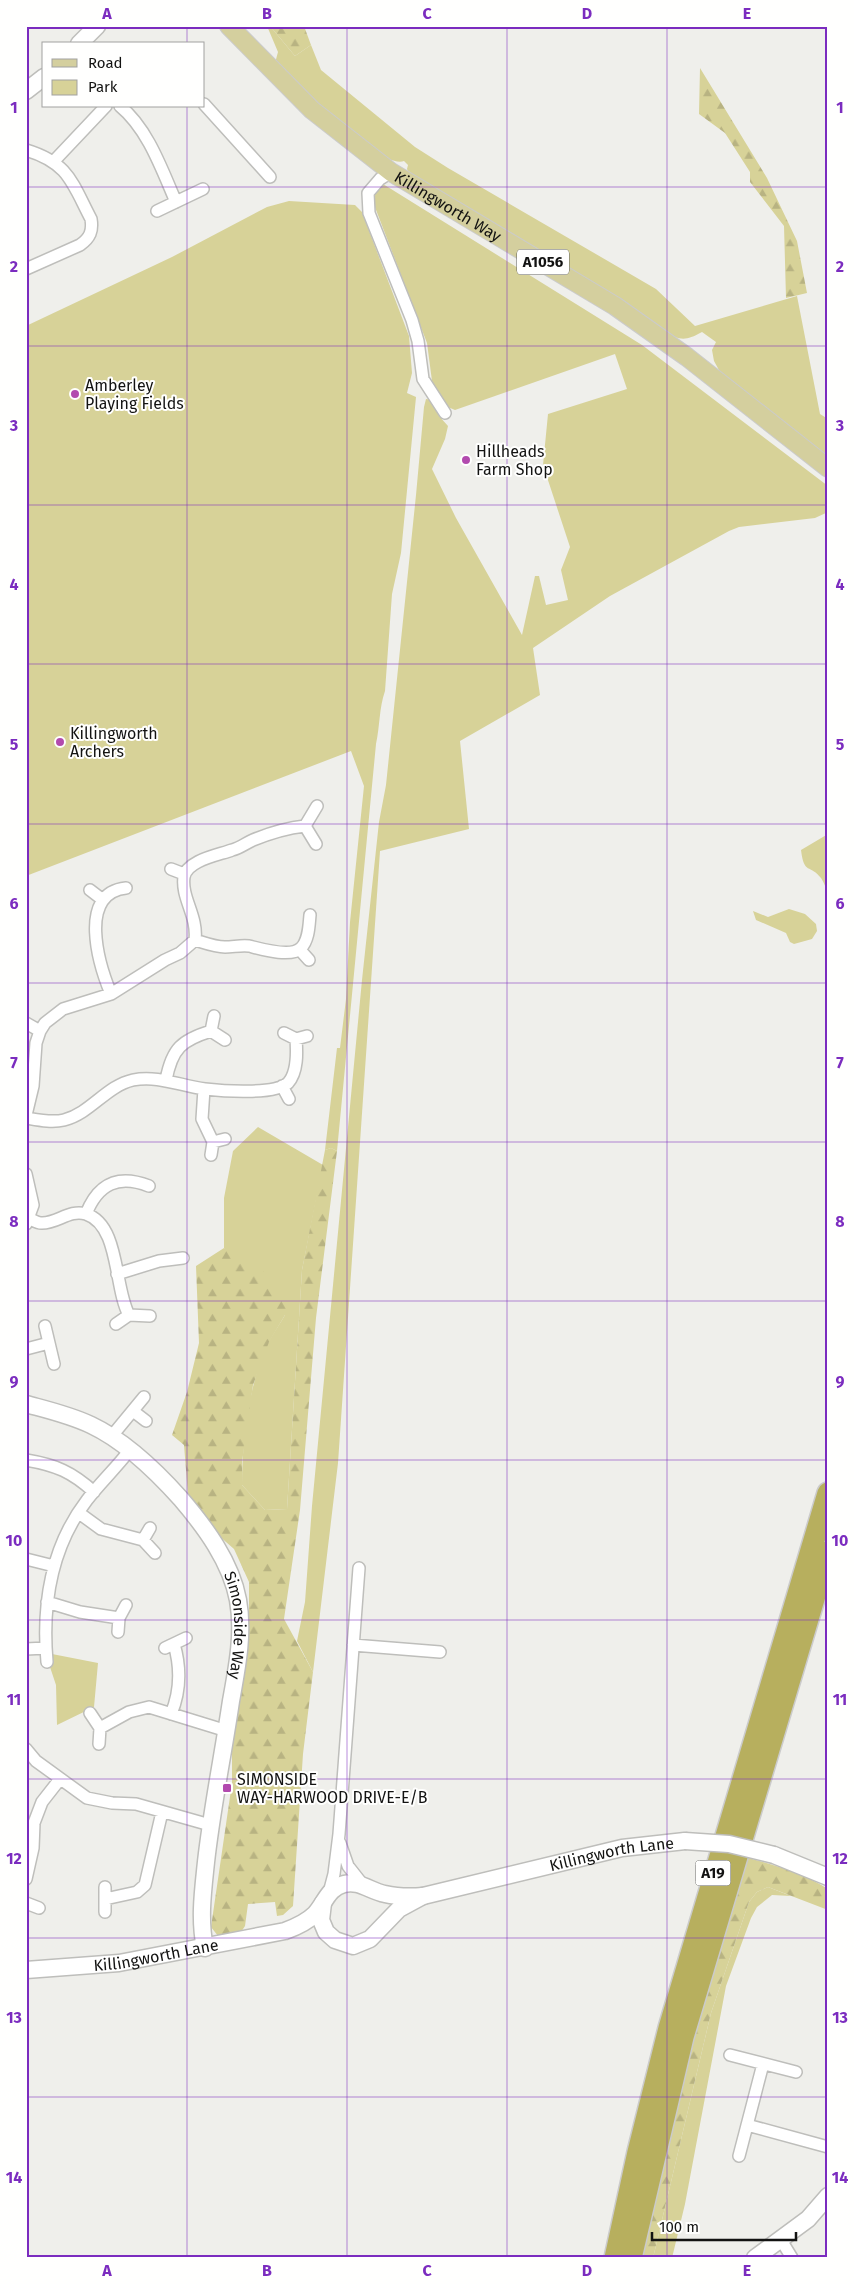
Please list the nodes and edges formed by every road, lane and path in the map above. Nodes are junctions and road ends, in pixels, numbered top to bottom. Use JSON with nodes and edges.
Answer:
{"nodes":[{"id":1,"x":97,"y":26,"type":"edge"},
{"id":2,"x":230,"y":27,"type":"edge"},
{"id":3,"x":81,"y":42,"type":"edge"},
{"id":4,"x":42,"y":79,"type":"edge"},
{"id":5,"x":26,"y":91,"type":"edge"},
{"id":6,"x":205,"y":105,"type":"edge"},
{"id":7,"x":104,"y":108,"type":"edge"},
{"id":8,"x":122,"y":108,"type":"edge"},
{"id":9,"x":26,"y":150,"type":"edge"},
{"id":10,"x":272,"y":160,"type":"dead end"},
{"id":11,"x":54,"y":161,"type":"junction"},
{"id":12,"x":392,"y":172,"type":"junction"},
{"id":13,"x":203,"y":189,"type":"dead end"},
{"id":14,"x":176,"y":202,"type":"junction"},
{"id":15,"x":157,"y":211,"type":"dead end"},
{"id":16,"x":26,"y":269,"type":"edge"},
{"id":17,"x":445,"y":413,"type":"dead end"},
{"id":18,"x":828,"y":468,"type":"edge"},
{"id":19,"x":317,"y":806,"type":"dead end"},
{"id":20,"x":305,"y":826,"type":"junction"},
{"id":21,"x":316,"y":844,"type":"dead end"},
{"id":22,"x":171,"y":869,"type":"dead end"},
{"id":23,"x":184,"y":874,"type":"junction"},
{"id":24,"x":126,"y":888,"type":"dead end"},
{"id":25,"x":90,"y":890,"type":"dead end"},
{"id":26,"x":103,"y":900,"type":"junction"},
{"id":27,"x":310,"y":915,"type":"dead end"},
{"id":28,"x":195,"y":940,"type":"junction"},
{"id":29,"x":300,"y":950,"type":"junction"},
{"id":30,"x":309,"y":960,"type":"dead end"},
{"id":31,"x":111,"y":994,"type":"junction"},
{"id":32,"x":214,"y":1016,"type":"dead end"},
{"id":33,"x":26,"y":1023,"type":"edge"},
{"id":34,"x":40,"y":1031,"type":"junction"},
{"id":35,"x":211,"y":1031,"type":"junction"},
{"id":36,"x":284,"y":1033,"type":"dead end"},
{"id":37,"x":225,"y":1040,"type":"dead end"},
{"id":38,"x":166,"y":1080,"type":"junction"},
{"id":39,"x":282,"y":1086,"type":"junction"},
{"id":40,"x":204,"y":1089,"type":"junction"},
{"id":41,"x":289,"y":1099,"type":"dead end"},
{"id":42,"x":26,"y":1116,"type":"edge"},
{"id":43,"x":225,"y":1139,"type":"dead end"},
{"id":44,"x":213,"y":1142,"type":"junction"},
{"id":45,"x":211,"y":1155,"type":"dead end"},
{"id":46,"x":26,"y":1174,"type":"edge"},
{"id":47,"x":149,"y":1186,"type":"dead end"},
{"id":48,"x":86,"y":1214,"type":"junction"},
{"id":49,"x":28,"y":1221,"type":"edge"},
{"id":50,"x":183,"y":1258,"type":"dead end"},
{"id":51,"x":117,"y":1274,"type":"junction"},
{"id":52,"x":129,"y":1314,"type":"junction"},
{"id":53,"x":150,"y":1316,"type":"dead end"},
{"id":54,"x":116,"y":1324,"type":"dead end"},
{"id":55,"x":46,"y":1326,"type":"dead end"},
{"id":56,"x":49,"y":1343,"type":"junction"},
{"id":57,"x":26,"y":1349,"type":"edge"},
{"id":58,"x":54,"y":1364,"type":"dead end"},
{"id":59,"x":144,"y":1397,"type":"dead end"},
{"id":60,"x":26,"y":1404,"type":"edge"},
{"id":61,"x":133,"y":1411,"type":"junction"},
{"id":62,"x":146,"y":1421,"type":"dead end"},
{"id":63,"x":111,"y":1437,"type":"junction"},
{"id":64,"x":130,"y":1451,"type":"junction"},
{"id":65,"x":26,"y":1460,"type":"edge"},
{"id":66,"x":94,"y":1492,"type":"junction"},
{"id":67,"x":828,"y":1493,"type":"edge"},
{"id":68,"x":79,"y":1513,"type":"junction"},
{"id":69,"x":150,"y":1528,"type":"dead end"},
{"id":70,"x":144,"y":1540,"type":"junction"},
{"id":71,"x":828,"y":1552,"type":"edge"},
{"id":72,"x":156,"y":1553,"type":"dead end"},
{"id":73,"x":26,"y":1559,"type":"edge"},
{"id":74,"x":54,"y":1566,"type":"junction"},
{"id":75,"x":359,"y":1568,"type":"dead end"},
{"id":76,"x":47,"y":1602,"type":"junction"},
{"id":77,"x":126,"y":1605,"type":"dead end"},
{"id":78,"x":119,"y":1618,"type":"junction"},
{"id":79,"x":118,"y":1632,"type":"dead end"},
{"id":80,"x":186,"y":1638,"type":"dead end"},
{"id":81,"x":353,"y":1645,"type":"junction"},
{"id":82,"x":46,"y":1648,"type":"junction"},
{"id":83,"x":26,"y":1649,"type":"edge"},
{"id":84,"x":440,"y":1652,"type":"dead end"},
{"id":85,"x":47,"y":1662,"type":"dead end"},
{"id":86,"x":90,"y":1714,"type":"dead end"},
{"id":87,"x":171,"y":1714,"type":"junction"},
{"id":88,"x":100,"y":1728,"type":"junction"},
{"id":89,"x":227,"y":1732,"type":"junction"},
{"id":90,"x":99,"y":1744,"type":"dead end"},
{"id":91,"x":26,"y":1749,"type":"edge"},
{"id":92,"x":60,"y":1779,"type":"junction"},
{"id":93,"x":162,"y":1812,"type":"junction"},
{"id":94,"x":210,"y":1825,"type":"junction"},
{"id":95,"x":338,"y":1834,"type":"junction"},
{"id":96,"x":828,"y":1877,"type":"edge"},
{"id":97,"x":26,"y":1879,"type":"edge"},
{"id":98,"x":367,"y":1887,"type":"junction"},
{"id":99,"x":423,"y":1896,"type":"junction"},
{"id":100,"x":325,"y":1899,"type":"junction"},
{"id":101,"x":26,"y":1903,"type":"edge"},
{"id":102,"x":39,"y":1908,"type":"dead end"},
{"id":103,"x":105,"y":1912,"type":"dead end"},
{"id":104,"x":380,"y":1927,"type":"junction"},
{"id":105,"x":285,"y":1931,"type":"junction"},
{"id":106,"x":332,"y":1938,"type":"junction"},
{"id":107,"x":205,"y":1948,"type":"junction"},
{"id":108,"x":26,"y":1970,"type":"edge"},
{"id":109,"x":730,"y":2055,"type":"dead end"},
{"id":110,"x":763,"y":2064,"type":"junction"},
{"id":111,"x":796,"y":2072,"type":"dead end"},
{"id":112,"x":747,"y":2125,"type":"junction"},
{"id":113,"x":828,"y":2147,"type":"edge"},
{"id":114,"x":738,"y":2156,"type":"dead end"},
{"id":115,"x":828,"y":2196,"type":"edge"},
{"id":116,"x":781,"y":2240,"type":"junction"},
{"id":117,"x":615,"y":2258,"type":"edge"},
{"id":118,"x":631,"y":2258,"type":"edge"},
{"id":119,"x":755,"y":2258,"type":"edge"},
{"id":120,"x":792,"y":2258,"type":"edge"}],
"edges":[{"from":1,"to":3,"type":"main road"},
{"from":2,"to":12,"type":"main road","name":"Killingworth Way","number":"A1056"},
{"from":4,"to":5,"type":"main road"},
{"from":6,"to":10,"type":"street"},
{"from":7,"to":11,"type":"street"},
{"from":8,"to":14,"type":"street"},
{"from":9,"to":11,"type":"street"},
{"from":11,"to":16,"type":"street"},
{"from":12,"to":17,"type":"street"},
{"from":12,"to":18,"type":"main road","name":"Killingworth Way","number":"A1056"},
{"from":13,"to":14,"type":"street"},
{"from":14,"to":15,"type":"street"},
{"from":19,"to":20,"type":"street"},
{"from":20,"to":21,"type":"street"},
{"from":20,"to":23,"type":"street"},
{"from":22,"to":23,"type":"street"},
{"from":23,"to":28,"type":"street"},
{"from":24,"to":26,"type":"street"},
{"from":25,"to":26,"type":"street"},
{"from":26,"to":31,"type":"street"},
{"from":27,"to":29,"type":"street"},
{"from":28,"to":29,"type":"street"},
{"from":28,"to":31,"type":"street"},
{"from":29,"to":30,"type":"street"},
{"from":31,"to":34,"type":"street"},
{"from":32,"to":35,"type":"street"},
{"from":33,"to":34,"type":"street"},
{"from":34,"to":42,"type":"street"},
{"from":35,"to":37,"type":"street"},
{"from":35,"to":38,"type":"street"},
{"from":36,"to":39,"type":"street"},
{"from":38,"to":40,"type":"street"},
{"from":38,"to":42,"type":"street"},
{"from":39,"to":40,"type":"street"},
{"from":39,"to":41,"type":"street"},
{"from":40,"to":44,"type":"street"},
{"from":43,"to":44,"type":"street"},
{"from":44,"to":45,"type":"street"},
{"from":46,"to":49,"type":"street"},
{"from":47,"to":48,"type":"street"},
{"from":48,"to":49,"type":"street"},
{"from":48,"to":51,"type":"street"},
{"from":50,"to":51,"type":"street"},
{"from":51,"to":52,"type":"street"},
{"from":52,"to":53,"type":"street"},
{"from":52,"to":54,"type":"street"},
{"from":55,"to":56,"type":"street"},
{"from":56,"to":57,"type":"street"},
{"from":56,"to":58,"type":"street"},
{"from":59,"to":61,"type":"street"},
{"from":60,"to":63,"type":"main road","name":"Simonside Way"},
{"from":61,"to":62,"type":"street"},
{"from":61,"to":63,"type":"street"},
{"from":63,"to":64,"type":"main road","name":"Simonside Way"},
{"from":64,"to":66,"type":"street"},
{"from":64,"to":89,"type":"main road","name":"Simonside Way"},
{"from":65,"to":66,"type":"street"},
{"from":66,"to":68,"type":"street"},
{"from":67,"to":117,"type":"highway","number":"A19"},
{"from":68,"to":70,"type":"street"},
{"from":68,"to":74,"type":"street"},
{"from":69,"to":70,"type":"street"},
{"from":70,"to":72,"type":"street"},
{"from":71,"to":118,"type":"highway","number":"A19"},
{"from":73,"to":74,"type":"street"},
{"from":74,"to":76,"type":"street"},
{"from":75,"to":81,"type":"street"},
{"from":76,"to":78,"type":"street"},
{"from":76,"to":82,"type":"street"},
{"from":77,"to":78,"type":"street"},
{"from":78,"to":79,"type":"street"},
{"from":80,"to":87,"type":"street"},
{"from":81,"to":84,"type":"street"},
{"from":81,"to":95,"type":"street"},
{"from":82,"to":83,"type":"street"},
{"from":82,"to":85,"type":"street"},
{"from":86,"to":88,"type":"street"},
{"from":87,"to":88,"type":"street"},
{"from":87,"to":89,"type":"street"},
{"from":88,"to":90,"type":"street"},
{"from":89,"to":94,"type":"main road","name":"Simonside Way"},
{"from":91,"to":92,"type":"street"},
{"from":92,"to":93,"type":"street"},
{"from":92,"to":97,"type":"street"},
{"from":93,"to":94,"type":"street"},
{"from":93,"to":103,"type":"street"},
{"from":94,"to":107,"type":"main road","name":"Simonside Way"},
{"from":95,"to":98,"type":"street"},
{"from":95,"to":100,"type":"street"},
{"from":96,"to":99,"type":"main road","name":"Killingworth Lane","bridge":true},
{"from":98,"to":99,"type":"main road"},
{"from":98,"to":100,"type":"main road"},
{"from":98,"to":104,"type":"main road"},
{"from":99,"to":104,"type":"main road"},
{"from":100,"to":105,"type":"main road"},
{"from":100,"to":106,"type":"main road"},
{"from":101,"to":102,"type":"street"},
{"from":104,"to":106,"type":"main road"},
{"from":105,"to":106,"type":"main road"},
{"from":105,"to":107,"type":"main road","name":"Killingworth Lane"},
{"from":107,"to":108,"type":"main road","name":"Killingworth Lane"},
{"from":109,"to":110,"type":"street"},
{"from":110,"to":111,"type":"street"},
{"from":110,"to":112,"type":"street"},
{"from":112,"to":113,"type":"street"},
{"from":112,"to":114,"type":"street"},
{"from":115,"to":116,"type":"main road"},
{"from":116,"to":119,"type":"main road"},
{"from":116,"to":120,"type":"street"}]}
